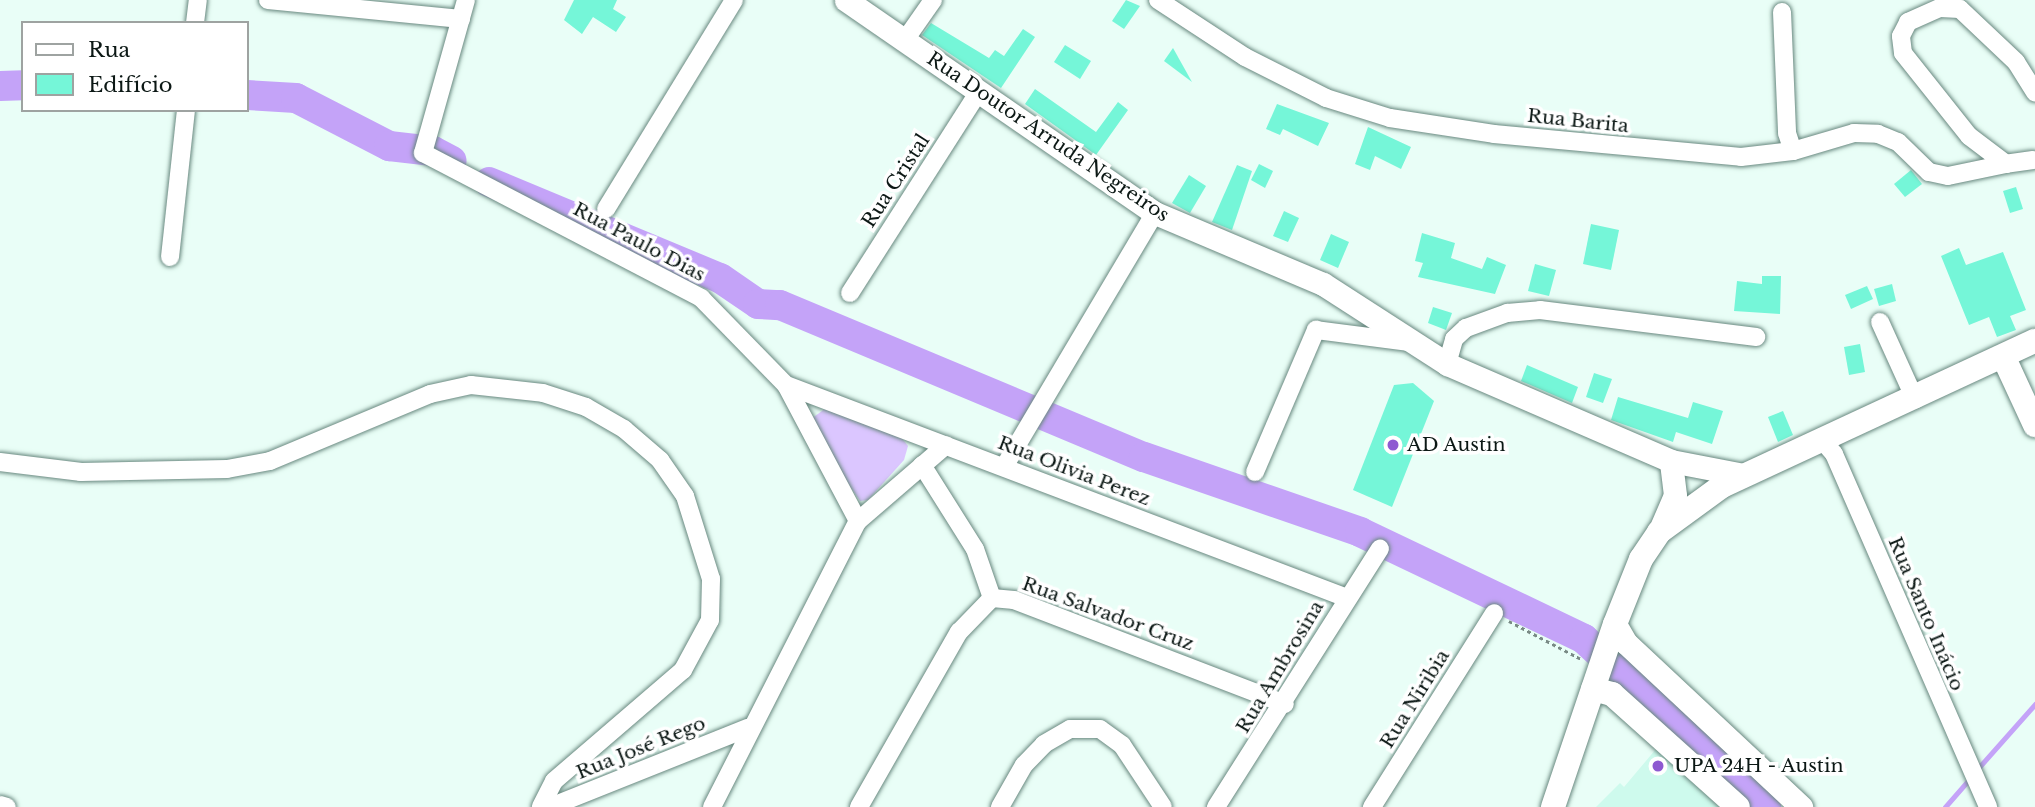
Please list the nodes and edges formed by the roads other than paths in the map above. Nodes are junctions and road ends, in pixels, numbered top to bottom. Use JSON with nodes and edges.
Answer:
{"nodes":[{"id":1,"x":198,"y":0,"type":"edge"},
{"id":2,"x":268,"y":0,"type":"edge"},
{"id":3,"x":466,"y":0,"type":"edge"},
{"id":4,"x":734,"y":0,"type":"edge"},
{"id":5,"x":846,"y":0,"type":"edge"},
{"id":6,"x":933,"y":0,"type":"edge"},
{"id":7,"x":1158,"y":0,"type":"edge"},
{"id":8,"x":1782,"y":12,"type":"dead end"},
{"id":9,"x":461,"y":19,"type":"junction"},
{"id":10,"x":195,"y":21,"type":"edge"},
{"id":11,"x":905,"y":40,"type":"junction"},
{"id":12,"x":2033,"y":84,"type":"edge"},
{"id":13,"x":978,"y":93,"type":"junction"},
{"id":14,"x":186,"y":112,"type":"edge"},
{"id":15,"x":1793,"y":151,"type":"junction"},
{"id":16,"x":2034,"y":159,"type":"edge"},
{"id":17,"x":2006,"y":164,"type":"junction"},
{"id":18,"x":606,"y":209,"type":"dead end"},
{"id":19,"x":1155,"y":214,"type":"junction"},
{"id":20,"x":170,"y":257,"type":"dead end"},
{"id":21,"x":850,"y":292,"type":"dead end"},
{"id":22,"x":1880,"y":322,"type":"dead end"},
{"id":23,"x":1756,"y":337,"type":"dead end"},
{"id":24,"x":2035,"y":341,"type":"edge"},
{"id":25,"x":1408,"y":342,"type":"junction"},
{"id":26,"x":2004,"y":358,"type":"junction"},
{"id":27,"x":1447,"y":365,"type":"junction"},
{"id":28,"x":786,"y":385,"type":"junction"},
{"id":29,"x":1914,"y":399,"type":"junction"},
{"id":30,"x":2028,"y":400,"type":"edge"},
{"id":31,"x":2035,"y":425,"type":"edge"},
{"id":32,"x":1822,"y":440,"type":"junction"},
{"id":33,"x":946,"y":445,"type":"junction"},
{"id":34,"x":1671,"y":461,"type":"junction"},
{"id":35,"x":0,"y":463,"type":"edge"},
{"id":36,"x":922,"y":465,"type":"junction"},
{"id":37,"x":1004,"y":467,"type":"junction"},
{"id":38,"x":1255,"y":472,"type":"dead end"},
{"id":39,"x":1744,"y":475,"type":"junction"},
{"id":40,"x":858,"y":521,"type":"junction"},
{"id":41,"x":1659,"y":532,"type":"junction"},
{"id":42,"x":1380,"y":549,"type":"dead end"},
{"id":43,"x":992,"y":598,"type":"junction"},
{"id":44,"x":1347,"y":598,"type":"junction"},
{"id":45,"x":1494,"y":613,"type":"road end"},
{"id":46,"x":1603,"y":660,"type":"junction"},
{"id":47,"x":1285,"y":704,"type":"junction"},
{"id":48,"x":748,"y":728,"type":"junction"},
{"id":49,"x":0,"y":805,"type":"edge"},
{"id":50,"x":8,"y":807,"type":"edge"},
{"id":51,"x":541,"y":807,"type":"edge"},
{"id":52,"x":550,"y":807,"type":"edge"},
{"id":53,"x":712,"y":807,"type":"edge"},
{"id":54,"x":859,"y":807,"type":"edge"},
{"id":55,"x":1000,"y":807,"type":"edge"},
{"id":56,"x":1163,"y":807,"type":"edge"},
{"id":57,"x":1216,"y":807,"type":"edge"},
{"id":58,"x":1372,"y":807,"type":"edge"},
{"id":59,"x":1553,"y":807,"type":"edge"},
{"id":60,"x":1738,"y":807,"type":"edge"},
{"id":61,"x":1801,"y":807,"type":"edge"},
{"id":62,"x":1988,"y":807,"type":"edge"}],
"edges":[{"from":1,"to":10,"type":"street"},
{"from":2,"to":9,"type":"street"},
{"from":3,"to":9,"type":"street"},
{"from":4,"to":18,"type":"street"},
{"from":5,"to":11,"type":"street","name":"Rua Doutor Arruda Negreiros"},
{"from":6,"to":11,"type":"street"},
{"from":7,"to":15,"type":"street","name":"Rua Barita"},
{"from":8,"to":15,"type":"street"},
{"from":9,"to":28,"type":"street","name":"Rua Paulo Dias"},
{"from":11,"to":13,"type":"street","name":"Rua Doutor Arruda Negreiros"},
{"from":12,"to":17,"type":"street"},
{"from":13,"to":19,"type":"street","name":"Rua Doutor Arruda Negreiros"},
{"from":13,"to":21,"type":"street","name":"Rua Cristal"},
{"from":14,"to":20,"type":"street"},
{"from":15,"to":17,"type":"street","name":"Rua Barita"},
{"from":16,"to":17,"type":"street","name":"Rua Barita"},
{"from":19,"to":25,"type":"street","name":"Rua Doutor Arruda Negreiros"},
{"from":19,"to":37,"type":"street"},
{"from":22,"to":29,"type":"street"},
{"from":23,"to":27,"type":"street"},
{"from":24,"to":26,"type":"main road"},
{"from":25,"to":27,"type":"street","name":"Rua Doutor Arruda Negreiros"},
{"from":25,"to":38,"type":"street"},
{"from":26,"to":29,"type":"main road"},
{"from":26,"to":30,"type":"main road"},
{"from":27,"to":34,"type":"street","name":"Rua Doutor Arruda Negreiros"},
{"from":28,"to":33,"type":"street","name":"Rua Olivia Perez"},
{"from":28,"to":40,"type":"street","name":"Rua Paulo Dias"},
{"from":29,"to":32,"type":"main road"},
{"from":30,"to":31,"type":"main road"},
{"from":32,"to":39,"type":"main road"},
{"from":32,"to":62,"type":"street","name":"Rua Santo Inácio"},
{"from":33,"to":36,"type":"street"},
{"from":33,"to":37,"type":"street","name":"Rua Olivia Perez"},
{"from":34,"to":39,"type":"street","name":"Rua Doutor Arruda Negreiros"},
{"from":34,"to":41,"type":"street"},
{"from":35,"to":51,"type":"street"},
{"from":36,"to":40,"type":"street"},
{"from":36,"to":43,"type":"street"},
{"from":37,"to":44,"type":"street","name":"Rua Olivia Perez"},
{"from":39,"to":41,"type":"main road"},
{"from":40,"to":48,"type":"street"},
{"from":41,"to":46,"type":"main road"},
{"from":42,"to":44,"type":"street","name":"Rua Ambrosina"},
{"from":43,"to":47,"type":"street","name":"Rua Salvador Cruz"},
{"from":43,"to":54,"type":"street","name":"Rua Salvador Cruz"},
{"from":44,"to":47,"type":"street","name":"Rua Ambrosina"},
{"from":45,"to":58,"type":"street","name":"Rua Niribia"},
{"from":46,"to":59,"type":"main road"},
{"from":46,"to":60,"type":"main road"},
{"from":46,"to":61,"type":"street"},
{"from":47,"to":57,"type":"street","name":"Rua Ambrosina"},
{"from":48,"to":52,"type":"street","name":"Rua José Rego"},
{"from":48,"to":53,"type":"street"},
{"from":49,"to":50,"type":"street"},
{"from":55,"to":56,"type":"street"}]}
